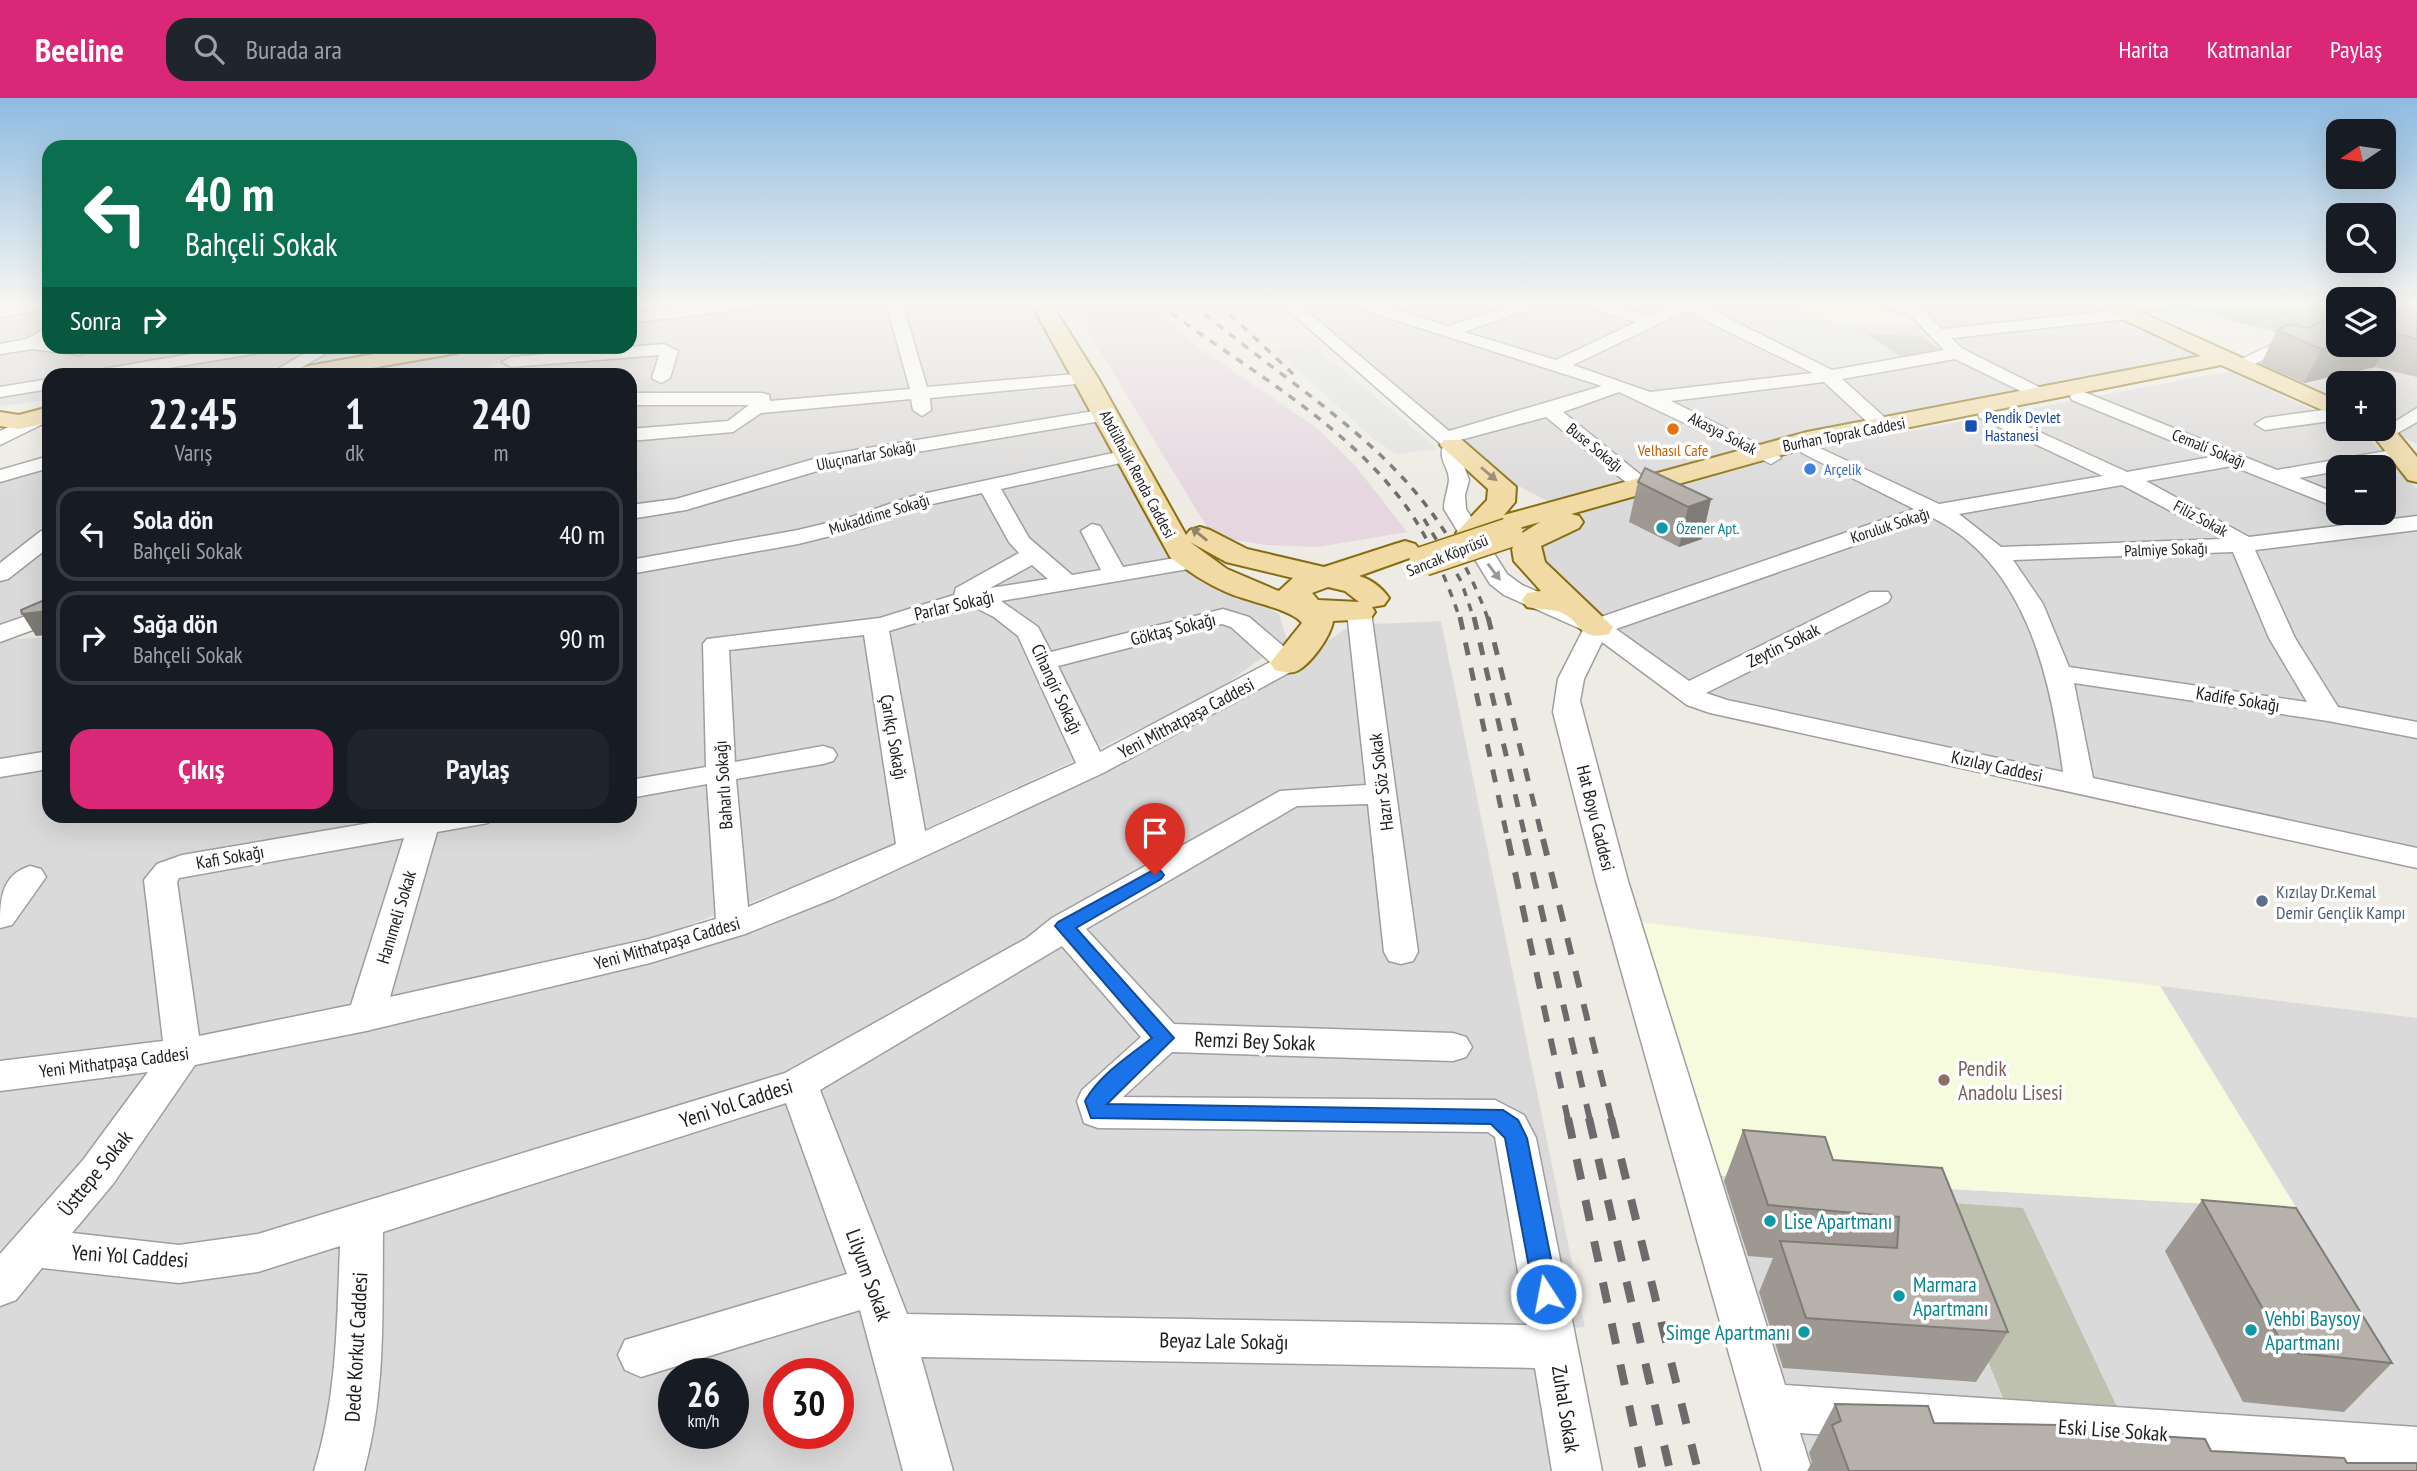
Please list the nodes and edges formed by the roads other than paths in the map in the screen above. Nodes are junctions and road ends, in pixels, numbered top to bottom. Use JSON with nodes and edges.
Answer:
{"nodes":[{"id":1,"x":664,"y":367,"type":"edge"},
{"id":2,"x":913,"y":367,"type":"edge"},
{"id":3,"x":1079,"y":367,"type":"edge"},
{"id":4,"x":1369,"y":367,"type":"edge"},
{"id":5,"x":1561,"y":367,"type":"edge"},
{"id":6,"x":1812,"y":367,"type":"edge"},
{"id":7,"x":1879,"y":367,"type":"edge"},
{"id":8,"x":1985,"y":367,"type":"edge"},
{"id":9,"x":2202,"y":367,"type":"edge"},
{"id":10,"x":2208,"y":367,"type":"edge"},
{"id":11,"x":2242,"y":367,"type":"edge"},
{"id":12,"x":1829,"y":376,"type":"junction"},
{"id":13,"x":661,"y":378,"type":"dead end"},
{"id":14,"x":1086,"y":378,"type":"junction"},
{"id":15,"x":1620,"y":386,"type":"junction"},
{"id":16,"x":0,"y":392,"type":"edge"},
{"id":17,"x":920,"y":393,"type":"junction"},
{"id":18,"x":2041,"y":395,"type":"junction"},
{"id":19,"x":2079,"y":396,"type":"junction"},
{"id":20,"x":1648,"y":398,"type":"junction"},
{"id":21,"x":637,"y":399,"type":"edge"},
{"id":22,"x":2326,"y":406,"type":"edge"},
{"id":23,"x":756,"y":408,"type":"junction"},
{"id":24,"x":1549,"y":410,"type":"junction"},
{"id":25,"x":922,"y":413,"type":"dead end"},
{"id":26,"x":28,"y":414,"type":"edge"},
{"id":27,"x":1987,"y":414,"type":"junction"},
{"id":28,"x":2326,"y":414,"type":"edge"},
{"id":29,"x":2417,"y":414,"type":"edge"},
{"id":30,"x":1110,"y":422,"type":"junction"},
{"id":31,"x":2265,"y":424,"type":"dead end"},
{"id":32,"x":2396,"y":424,"type":"edge"},
{"id":33,"x":1883,"y":426,"type":"junction"},
{"id":34,"x":637,"y":434,"type":"edge"},
{"id":35,"x":1449,"y":441,"type":"junction"},
{"id":36,"x":2393,"y":441,"type":"edge"},
{"id":37,"x":1809,"y":449,"type":"junction"},
{"id":38,"x":1136,"y":453,"type":"junction"},
{"id":39,"x":1765,"y":455,"type":"junction"},
{"id":40,"x":2414,"y":457,"type":"edge"},
{"id":41,"x":2236,"y":459,"type":"junction"},
{"id":42,"x":42,"y":464,"type":"edge"},
{"id":43,"x":0,"y":476,"type":"edge"},
{"id":44,"x":2277,"y":476,"type":"junction"},
{"id":45,"x":2126,"y":479,"type":"junction"},
{"id":46,"x":988,"y":485,"type":"junction"},
{"id":47,"x":1644,"y":489,"type":"junction"},
{"id":48,"x":2326,"y":497,"type":"edge"},
{"id":49,"x":637,"y":511,"type":"edge"},
{"id":50,"x":1934,"y":511,"type":"junction"},
{"id":51,"x":1501,"y":523,"type":"junction"},
{"id":52,"x":2417,"y":523,"type":"edge"},
{"id":53,"x":2393,"y":525,"type":"edge"},
{"id":54,"x":2396,"y":525,"type":"edge"},
{"id":55,"x":1092,"y":531,"type":"dead end"},
{"id":56,"x":1470,"y":533,"type":"joint"},
{"id":57,"x":42,"y":542,"type":"edge"},
{"id":58,"x":2241,"y":545,"type":"junction"},
{"id":59,"x":1997,"y":554,"type":"junction"},
{"id":60,"x":1032,"y":555,"type":"junction"},
{"id":61,"x":1415,"y":555,"type":"junction"},
{"id":62,"x":1192,"y":562,"type":"junction"},
{"id":63,"x":1260,"y":562,"type":"junction"},
{"id":64,"x":637,"y":566,"type":"edge"},
{"id":65,"x":0,"y":574,"type":"edge"},
{"id":66,"x":1115,"y":574,"type":"junction"},
{"id":67,"x":1326,"y":578,"type":"junction"},
{"id":68,"x":1231,"y":581,"type":"junction"},
{"id":69,"x":1066,"y":582,"type":"junction"},
{"id":70,"x":1274,"y":597,"type":"junction"},
{"id":71,"x":1879,"y":597,"type":"dead end"},
{"id":72,"x":975,"y":598,"type":"junction"},
{"id":73,"x":1551,"y":599,"type":"junction"},
{"id":74,"x":947,"y":604,"type":"junction"},
{"id":75,"x":1366,"y":605,"type":"junction"},
{"id":76,"x":1311,"y":609,"type":"junction"},
{"id":77,"x":42,"y":617,"type":"edge"},
{"id":78,"x":1233,"y":620,"type":"junction"},
{"id":79,"x":875,"y":625,"type":"junction"},
{"id":80,"x":1597,"y":628,"type":"junction"},
{"id":81,"x":4,"y":631,"type":"edge"},
{"id":82,"x":716,"y":645,"type":"joint"},
{"id":83,"x":1045,"y":661,"type":"junction"},
{"id":84,"x":1287,"y":663,"type":"junction"},
{"id":85,"x":2058,"y":673,"type":"junction"},
{"id":86,"x":1687,"y":692,"type":"junction"},
{"id":87,"x":2328,"y":713,"type":"junction"},
{"id":88,"x":2417,"y":730,"type":"edge"},
{"id":89,"x":823,"y":755,"type":"dead end"},
{"id":90,"x":42,"y":761,"type":"edge"},
{"id":91,"x":1093,"y":767,"type":"junction"},
{"id":92,"x":0,"y":768,"type":"edge"},
{"id":93,"x":721,"y":774,"type":"junction"},
{"id":94,"x":2079,"y":784,"type":"junction"},
{"id":95,"x":637,"y":788,"type":"edge"},
{"id":96,"x":1382,"y":794,"type":"junction"},
{"id":97,"x":409,"y":823,"type":"edge"},
{"id":98,"x":424,"y":823,"type":"edge"},
{"id":99,"x":913,"y":849,"type":"junction"},
{"id":100,"x":2417,"y":858,"type":"edge"},
{"id":101,"x":15,"y":878,"type":"edge"},
{"id":102,"x":0,"y":917,"type":"edge"},
{"id":103,"x":733,"y":926,"type":"junction"},
{"id":104,"x":1064,"y":926,"type":"junction"},
{"id":105,"x":1402,"y":952,"type":"dead end"},
{"id":106,"x":366,"y":1017,"type":"junction"},
{"id":107,"x":1164,"y":1038,"type":"junction"},
{"id":108,"x":1453,"y":1047,"type":"dead end"},
{"id":109,"x":183,"y":1054,"type":"junction"},
{"id":110,"x":0,"y":1076,"type":"edge"},
{"id":111,"x":798,"y":1084,"type":"junction"},
{"id":112,"x":362,"y":1221,"type":"junction"},
{"id":113,"x":33,"y":1248,"type":"junction"},
{"id":114,"x":0,"y":1286,"type":"edge"},
{"id":115,"x":873,"y":1286,"type":"junction"},
{"id":116,"x":892,"y":1335,"type":"junction"},
{"id":117,"x":1556,"y":1347,"type":"junction"},
{"id":118,"x":640,"y":1355,"type":"dead end"},
{"id":119,"x":1766,"y":1407,"type":"junction"},
{"id":120,"x":2417,"y":1451,"type":"edge"},
{"id":121,"x":339,"y":1471,"type":"edge"},
{"id":122,"x":928,"y":1471,"type":"edge"},
{"id":123,"x":1577,"y":1471,"type":"edge"},
{"id":124,"x":1787,"y":1471,"type":"edge"}],
"edges":[{"from":1,"to":13,"type":"street"},
{"from":2,"to":17,"type":"street"},
{"from":3,"to":14,"type":"main road","name":"Abdülhalik Renda Caddesi"},
{"from":4,"to":35,"type":"street"},
{"from":5,"to":15,"type":"street","name":"Akasya Sokak"},
{"from":6,"to":12,"type":"street"},
{"from":7,"to":12,"type":"street"},
{"from":8,"to":18,"type":"street"},
{"from":9,"to":18,"type":"main road","name":"Burhan Toprak Caddesi"},
{"from":10,"to":19,"type":"main road","name":"Burhan Toprak Caddesi"},
{"from":11,"to":22,"type":"main road"},
{"from":12,"to":20,"type":"street"},
{"from":12,"to":33,"type":"street"},
{"from":14,"to":17,"type":"street"},
{"from":14,"to":30,"type":"main road","name":"Abdülhalik Renda Caddesi"},
{"from":15,"to":20,"type":"street","name":"Akasya Sokak"},
{"from":15,"to":24,"type":"street"},
{"from":16,"to":26,"type":"street"},
{"from":17,"to":23,"type":"street"},
{"from":17,"to":25,"type":"street"},
{"from":18,"to":33,"type":"main road","name":"Burhan Toprak Caddesi"},
{"from":19,"to":27,"type":"main road","name":"Burhan Toprak Caddesi"},
{"from":19,"to":41,"type":"street","name":"Cemali Sokağı"},
{"from":20,"to":39,"type":"street","name":"Akasya Sokak"},
{"from":21,"to":23,"type":"street"},
{"from":23,"to":34,"type":"street"},
{"from":24,"to":35,"type":"street"},
{"from":24,"to":47,"type":"street","name":"Buse Sokağı"},
{"from":27,"to":37,"type":"main road","name":"Burhan Toprak Caddesi"},
{"from":27,"to":45,"type":"street","name":"Filiz Sokak"},
{"from":28,"to":31,"type":"street"},
{"from":29,"to":32,"type":"street"},
{"from":30,"to":38,"type":"main road","name":"Abdülhalik Renda Caddesi"},
{"from":30,"to":49,"type":"street","name":"Uluçınarlar Sokağı"},
{"from":33,"to":39,"type":"main road","name":"Burhan Toprak Caddesi"},
{"from":35,"to":51,"type":"main road","one_way":true},
{"from":35,"to":73,"type":"street","one_way":true},
{"from":36,"to":40,"type":"main road"},
{"from":37,"to":39,"type":"main road","name":"Burhan Toprak Caddesi"},
{"from":37,"to":50,"type":"street"},
{"from":38,"to":46,"type":"street","name":"Mukaddime Sokağı"},
{"from":38,"to":62,"type":"main road","name":"Abdülhalik Renda Caddesi"},
{"from":63,"to":38,"type":"main road","name":"Abdülhalik Renda Caddesi","one_way":true},
{"from":39,"to":47,"type":"main road","name":"Burhan Toprak Caddesi"},
{"from":40,"to":44,"type":"street"},
{"from":41,"to":44,"type":"street","name":"Cemali Sokağı"},
{"from":41,"to":45,"type":"street","name":"Koruluk Sokağı"},
{"from":42,"to":43,"type":"street"},
{"from":44,"to":48,"type":"street","name":"Cemali Sokağı"},
{"from":45,"to":50,"type":"street","name":"Koruluk Sokağı"},
{"from":45,"to":58,"type":"street","name":"Filiz Sokak"},
{"from":46,"to":60,"type":"street"},
{"from":46,"to":64,"type":"street","name":"Mukaddime Sokağı"},
{"from":47,"to":51,"type":"main road","name":"Burhan Toprak Caddesi"},
{"from":47,"to":73,"type":"main road"},
{"from":50,"to":59,"type":"street"},
{"from":50,"to":80,"type":"street","name":"Koruluk Sokağı"},
{"from":51,"to":56,"type":"main road","name":"Burhan Toprak Caddesi"},
{"from":51,"to":61,"type":"main road","name":"Sancak Köprüsü","bridge":true},
{"from":52,"to":54,"type":"street","name":"Palmiye Sokağı"},
{"from":53,"to":58,"type":"street","name":"Palmiye Sokağı"},
{"from":55,"to":66,"type":"street"},
{"from":56,"to":61,"type":"main road","name":"Sancak Köprüsü"},
{"from":57,"to":65,"type":"street"},
{"from":58,"to":59,"type":"street","name":"Palmiye Sokağı"},
{"from":58,"to":87,"type":"street","name":"Filiz Sokak"},
{"from":59,"to":85,"type":"street"},
{"from":60,"to":69,"type":"street"},
{"from":60,"to":74,"type":"street"},
{"from":61,"to":67,"type":"main road"},
{"from":61,"to":75,"type":"main road","name":"Sancak Köprüsü"},
{"from":62,"to":66,"type":"street","name":"Parlar Sokağı"},
{"from":62,"to":68,"type":"main road","name":"Abdülhalik Renda Caddesi"},
{"from":63,"to":67,"type":"main road","name":"Abdülhalik Renda Caddesi"},
{"from":63,"to":68,"type":"main road"},
{"from":66,"to":69,"type":"street","name":"Parlar Sokağı"},
{"from":67,"to":75,"type":"main road","name":"Abdülhalik Renda Caddesi"},
{"from":67,"to":76,"type":"main road"},
{"from":68,"to":70,"type":"main road","name":"Abdülhalik Renda Caddesi"},
{"from":69,"to":72,"type":"street","name":"Parlar Sokağı"},
{"from":70,"to":76,"type":"main road","name":"Abdülhalik Renda Caddesi"},
{"from":70,"to":78,"type":"street"},
{"from":71,"to":86,"type":"street","name":"Zeytin Sokak"},
{"from":72,"to":74,"type":"street","name":"Parlar Sokağı"},
{"from":72,"to":83,"type":"street","name":"Cihangir Sokağı"},
{"from":73,"to":80,"type":"main road"},
{"from":74,"to":79,"type":"street","name":"Parlar Sokağı"},
{"from":75,"to":76,"type":"main road","name":"Abdülhalik Renda Caddesi"},
{"from":75,"to":84,"type":"main road","name":"Sancak Köprüsü"},
{"from":75,"to":96,"type":"street","name":"Hazır Söz Sokak"},
{"from":76,"to":84,"type":"main road"},
{"from":77,"to":81,"type":"street"},
{"from":78,"to":83,"type":"street","name":"Göktaş Sokağı"},
{"from":78,"to":84,"type":"street","name":"Göktaş Sokağı"},
{"from":79,"to":82,"type":"street","name":"Parlar Sokağı"},
{"from":79,"to":99,"type":"street","name":"Çarıkçı Sokağı"},
{"from":80,"to":86,"type":"street","name":"Kızılay Caddesi"},
{"from":80,"to":119,"type":"street","name":"Hat Boyu Caddesi"},
{"from":82,"to":93,"type":"street","name":"Baharlı Sokağı"},
{"from":83,"to":91,"type":"street","name":"Cihangir Sokağı"},
{"from":84,"to":91,"type":"street","name":"Yeni Mithatpaşa Caddesi"},
{"from":85,"to":87,"type":"street","name":"Kadife Sokağı"},
{"from":85,"to":94,"type":"street"},
{"from":86,"to":94,"type":"street","name":"Kızılay Caddesi"},
{"from":87,"to":88,"type":"street","name":"Kadife Sokağı"},
{"from":89,"to":93,"type":"street"},
{"from":90,"to":92,"type":"street"},
{"from":91,"to":99,"type":"street","name":"Yeni Mithatpaşa Caddesi"},
{"from":93,"to":95,"type":"street"},
{"from":93,"to":103,"type":"street","name":"Baharlı Sokağı"},
{"from":94,"to":100,"type":"street","name":"Kızılay Caddesi"},
{"from":96,"to":104,"type":"street","name":"Yeni Yol Caddesi"},
{"from":96,"to":105,"type":"street","name":"Hazır Söz Sokak"},
{"from":97,"to":109,"type":"street","name":"Kafi Sokağı"},
{"from":98,"to":106,"type":"street","name":"Hanımeli Sokak"},
{"from":99,"to":103,"type":"street","name":"Yeni Mithatpaşa Caddesi"},
{"from":101,"to":102,"type":"street"},
{"from":103,"to":106,"type":"street","name":"Yeni Mithatpaşa Caddesi"},
{"from":104,"to":107,"type":"street"},
{"from":104,"to":111,"type":"street","name":"Yeni Yol Caddesi"},
{"from":106,"to":109,"type":"street","name":"Yeni Mithatpaşa Caddesi"},
{"from":107,"to":108,"type":"street","name":"Remzi Bey Sokak"},
{"from":107,"to":117,"type":"street","name":"Zuhal Sokak"},
{"from":109,"to":110,"type":"street","name":"Yeni Mithatpaşa Caddesi"},
{"from":109,"to":113,"type":"street","name":"Üsttepe Sokak"},
{"from":111,"to":112,"type":"street","name":"Yeni Yol Caddesi"},
{"from":111,"to":115,"type":"street","name":"Lilyum Sokak"},
{"from":112,"to":113,"type":"street","name":"Yeni Yol Caddesi"},
{"from":112,"to":121,"type":"street","name":"Dede Korkut Caddesi"},
{"from":113,"to":114,"type":"street","name":"Üsttepe Sokak"},
{"from":115,"to":116,"type":"street","name":"Lilyum Sokak"},
{"from":115,"to":118,"type":"street"},
{"from":116,"to":117,"type":"street","name":"Beyaz Lale Sokağı"},
{"from":116,"to":122,"type":"street","name":"Lilyum Sokak"},
{"from":117,"to":123,"type":"street","name":"Zuhal Sokak"},
{"from":119,"to":120,"type":"street","name":"Eski Lise Sokak"},
{"from":119,"to":124,"type":"street","name":"Hat Boyu Caddesi"}]}
